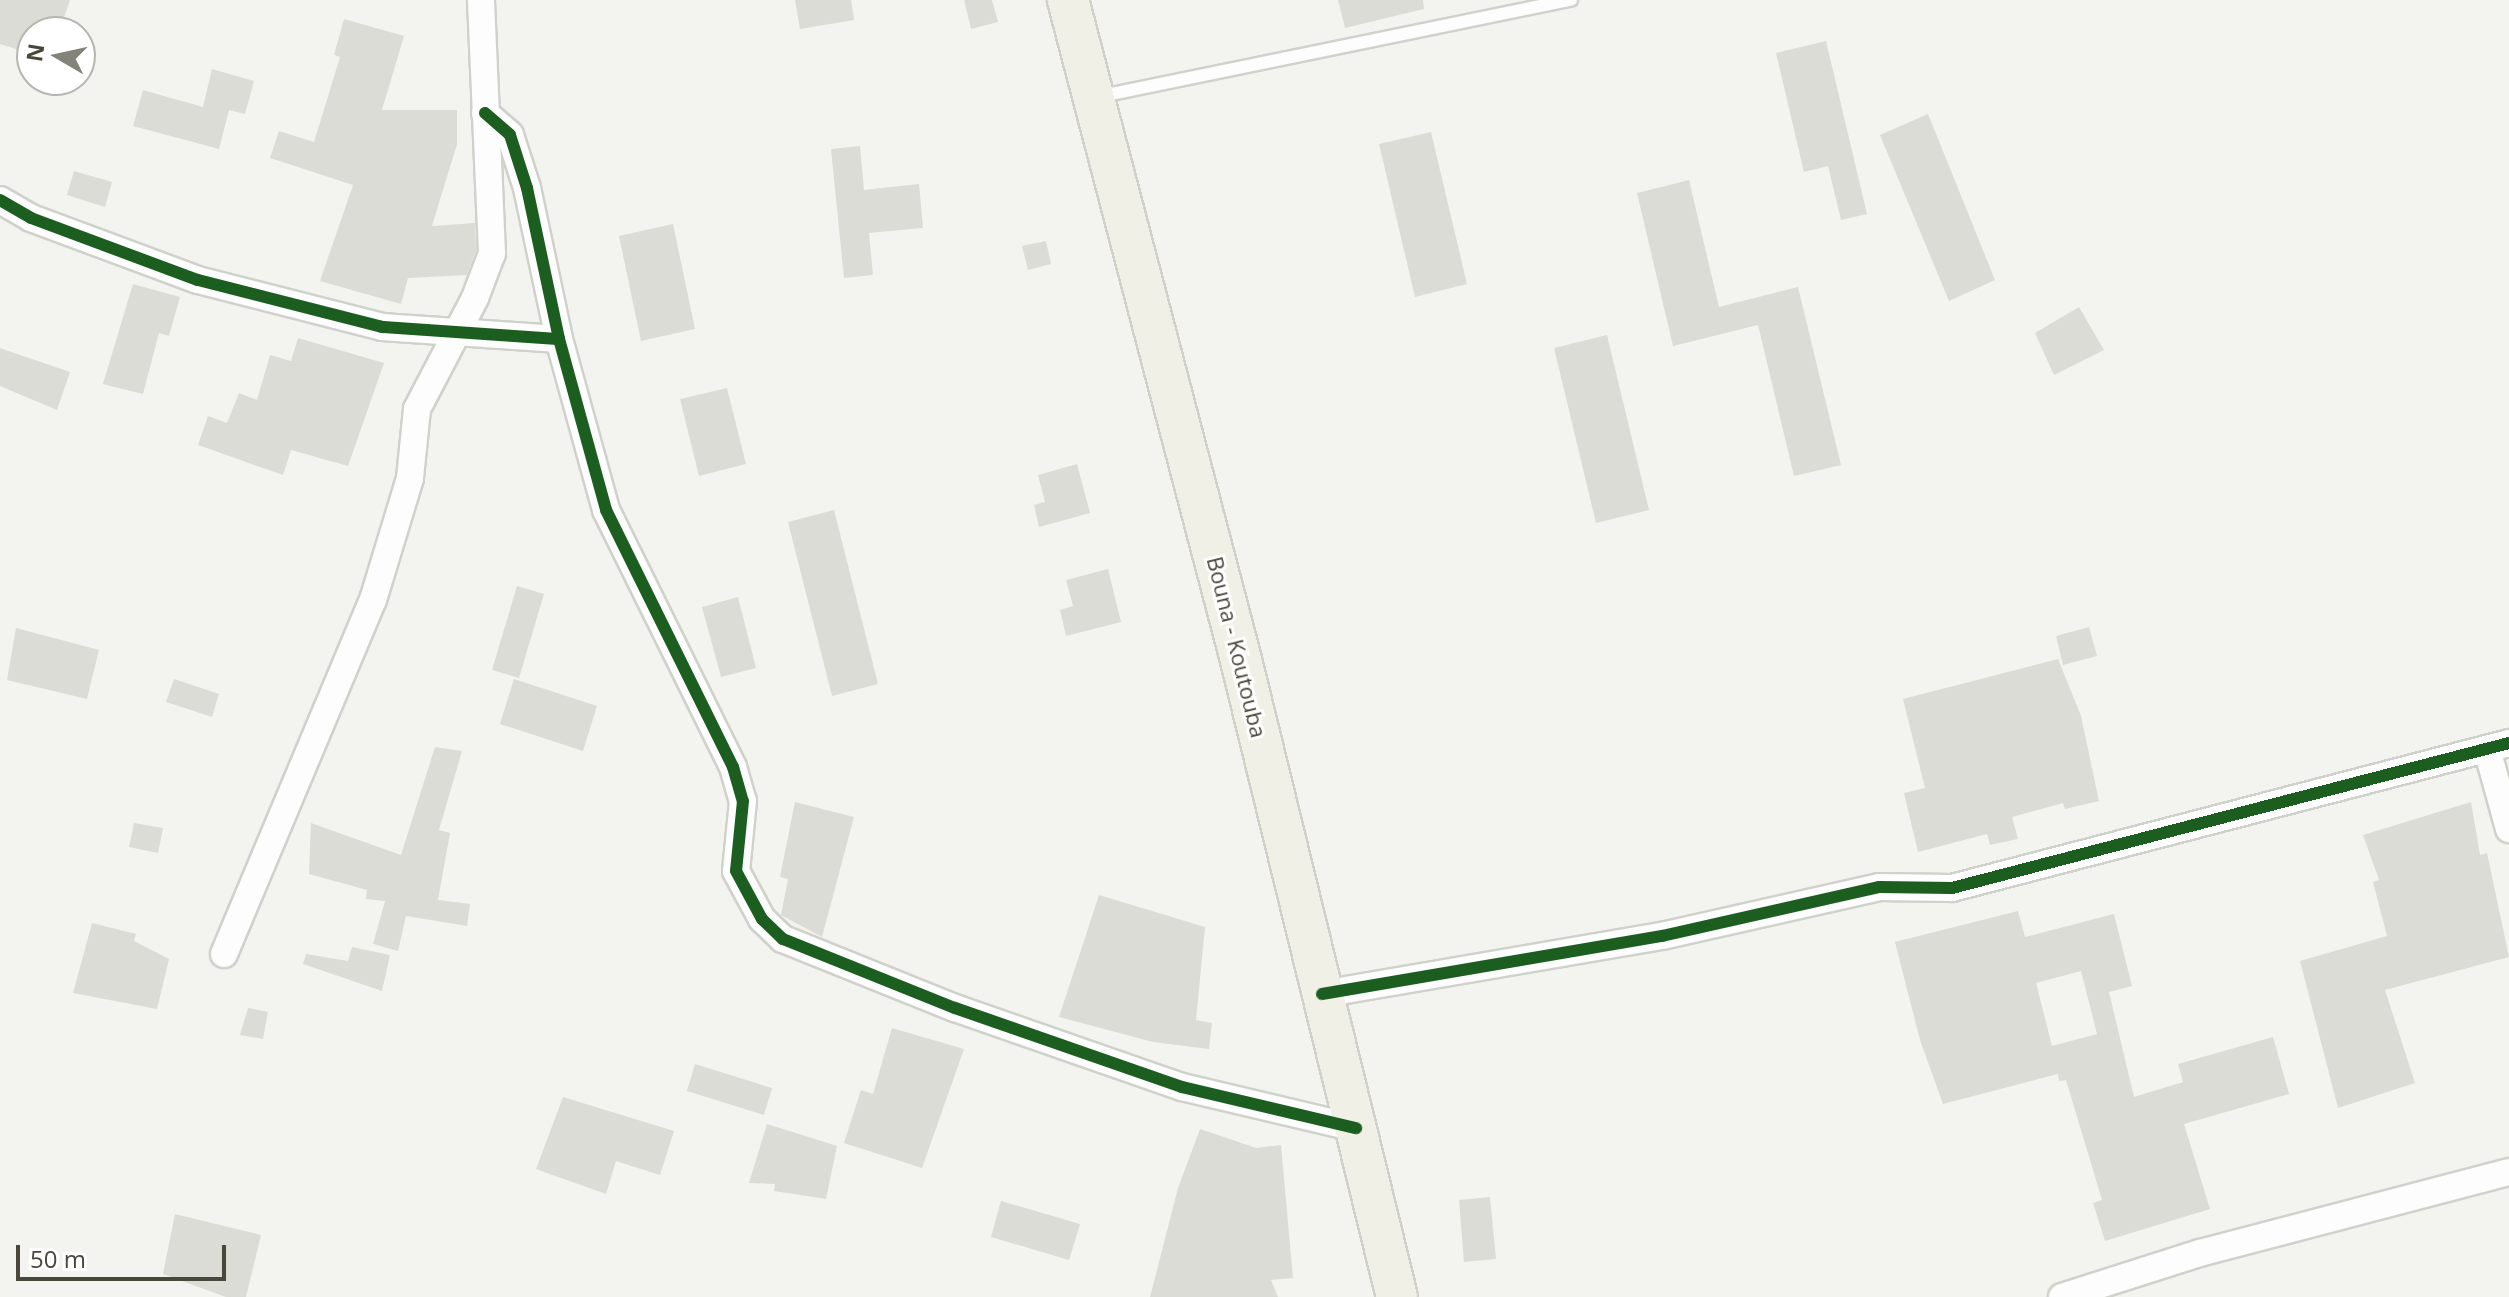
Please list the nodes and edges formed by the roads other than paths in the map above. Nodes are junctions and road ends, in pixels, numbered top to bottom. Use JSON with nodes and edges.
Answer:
{"nodes":[{"id":1,"x":481,"y":0,"type":"edge"},
{"id":2,"x":1068,"y":0,"type":"edge"},
{"id":3,"x":1571,"y":0,"type":"edge"},
{"id":4,"x":1094,"y":98,"type":"junction"},
{"id":5,"x":485,"y":113,"type":"junction"},
{"id":6,"x":0,"y":200,"type":"edge"},
{"id":7,"x":453,"y":334,"type":"junction"},
{"id":8,"x":559,"y":339,"type":"junction"},
{"id":9,"x":2498,"y":746,"type":"edge"},
{"id":10,"x":2509,"y":829,"type":"edge"},
{"id":11,"x":224,"y":954,"type":"dead end"},
{"id":12,"x":1322,"y":994,"type":"junction"},
{"id":13,"x":1356,"y":1128,"type":"junction"},
{"id":14,"x":2509,"y":1172,"type":"edge"},
{"id":15,"x":1397,"y":1297,"type":"edge"},
{"id":16,"x":2062,"y":1297,"type":"edge"}],
"edges":[{"from":1,"to":5,"type":"street"},
{"from":2,"to":4,"type":"main road","name":"Bouna - Koutouba"},
{"from":3,"to":4,"type":"lane"},
{"from":4,"to":12,"type":"main road","name":"Bouna - Koutouba"},
{"from":5,"to":7,"type":"street"},
{"from":5,"to":8,"type":"street"},
{"from":6,"to":7,"type":"street"},
{"from":7,"to":8,"type":"street"},
{"from":7,"to":11,"type":"street"},
{"from":8,"to":13,"type":"street"},
{"from":9,"to":10,"type":"street"},
{"from":9,"to":12,"type":"street"},
{"from":12,"to":13,"type":"main road","name":"Bouna - Koutouba"},
{"from":13,"to":15,"type":"main road","name":"Bouna - Koutouba"},
{"from":14,"to":16,"type":"street"}]}
